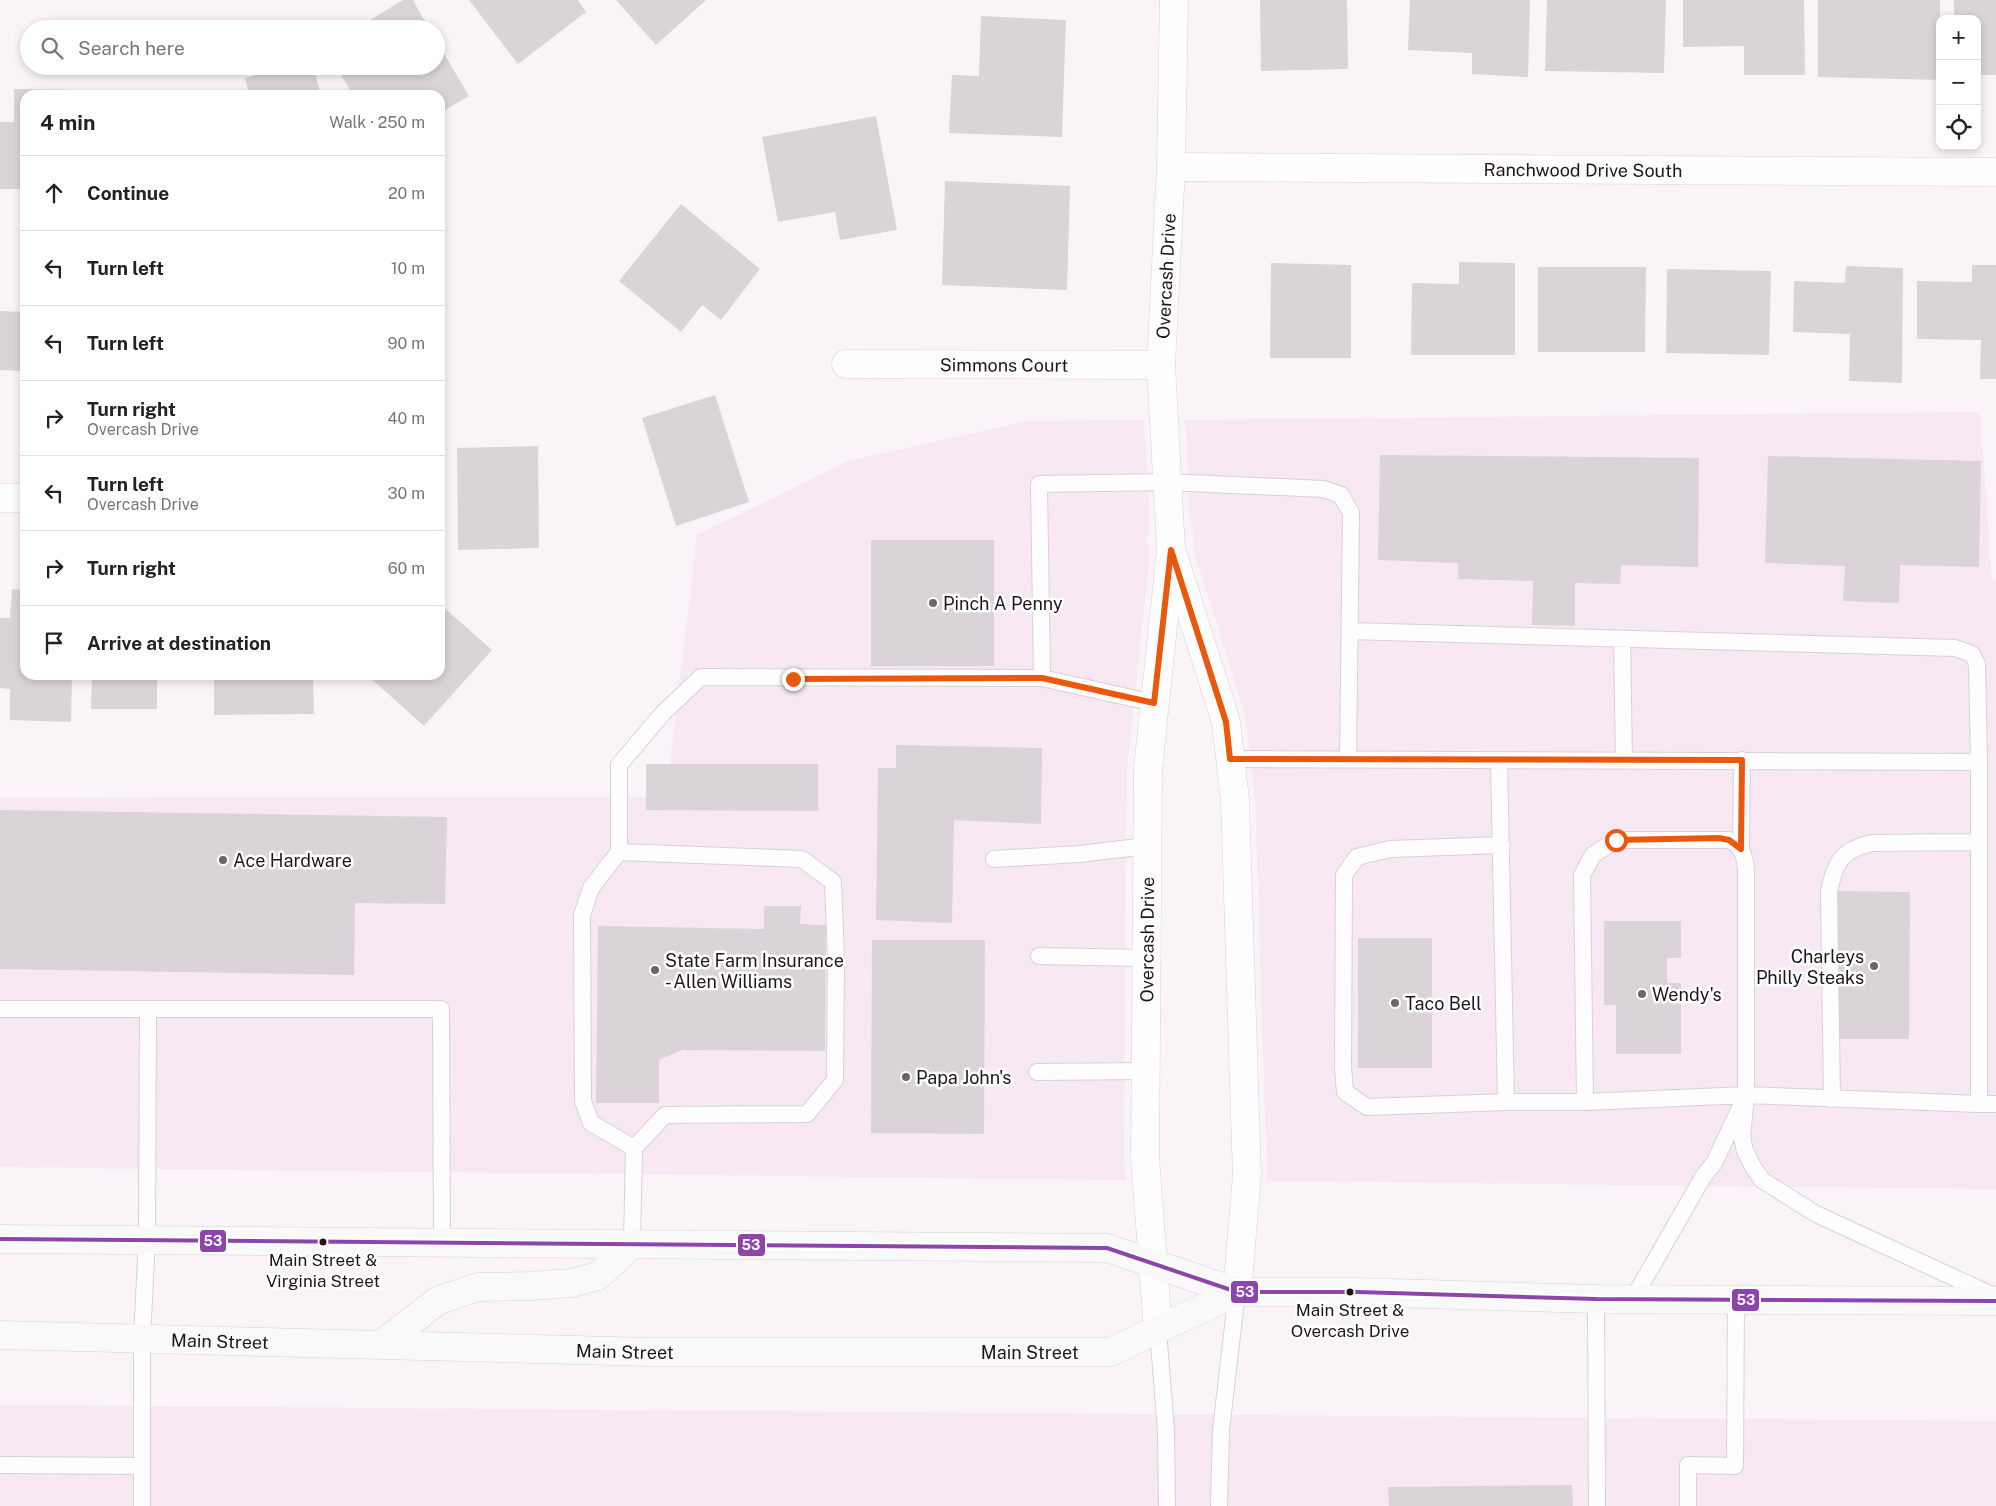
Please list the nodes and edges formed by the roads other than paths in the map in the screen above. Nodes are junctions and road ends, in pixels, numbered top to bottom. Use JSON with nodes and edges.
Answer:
{"nodes":[{"id":1,"x":1174,"y":0,"type":"edge"},
{"id":2,"x":1171,"y":167,"type":"junction"},
{"id":3,"x":1996,"y":172,"type":"edge"},
{"id":4,"x":846,"y":364,"type":"dead end"},
{"id":5,"x":1161,"y":365,"type":"junction"},
{"id":6,"x":1167,"y":482,"type":"junction"},
{"id":7,"x":0,"y":498,"type":"edge"},
{"id":8,"x":20,"y":498,"type":"edge"},
{"id":9,"x":1171,"y":550,"type":"junction"},
{"id":10,"x":1350,"y":631,"type":"junction"},
{"id":11,"x":1622,"y":639,"type":"junction"},
{"id":12,"x":1042,"y":678,"type":"junction"},
{"id":13,"x":1154,"y":703,"type":"junction"},
{"id":14,"x":1230,"y":759,"type":"junction"},
{"id":15,"x":1348,"y":760,"type":"junction"},
{"id":16,"x":1500,"y":760,"type":"junction"},
{"id":17,"x":1742,"y":760,"type":"junction"},
{"id":18,"x":1624,"y":761,"type":"junction"},
{"id":19,"x":1979,"y":762,"type":"junction"},
{"id":20,"x":1979,"y":842,"type":"junction"},
{"id":21,"x":1502,"y":845,"type":"junction"},
{"id":22,"x":1147,"y":846,"type":"junction"},
{"id":23,"x":1741,"y":849,"type":"junction"},
{"id":24,"x":619,"y":852,"type":"junction"},
{"id":25,"x":994,"y":859,"type":"dead end"},
{"id":26,"x":1039,"y":956,"type":"dead end"},
{"id":27,"x":1147,"y":958,"type":"junction"},
{"id":28,"x":0,"y":1009,"type":"edge"},
{"id":29,"x":148,"y":1009,"type":"junction"},
{"id":30,"x":1146,"y":1071,"type":"junction"},
{"id":31,"x":1037,"y":1072,"type":"dead end"},
{"id":32,"x":1746,"y":1095,"type":"junction"},
{"id":33,"x":1832,"y":1099,"type":"junction"},
{"id":34,"x":1506,"y":1102,"type":"junction"},
{"id":35,"x":1585,"y":1102,"type":"junction"},
{"id":36,"x":1979,"y":1104,"type":"junction"},
{"id":37,"x":1996,"y":1104,"type":"edge"},
{"id":38,"x":634,"y":1148,"type":"junction"},
{"id":39,"x":0,"y":1239,"type":"edge"},
{"id":40,"x":147,"y":1239,"type":"junction"},
{"id":41,"x":442,"y":1243,"type":"junction"},
{"id":42,"x":632,"y":1244,"type":"junction"},
{"id":43,"x":1153,"y":1264,"type":"junction"},
{"id":44,"x":1237,"y":1292,"type":"junction"},
{"id":45,"x":1996,"y":1296,"type":"edge"},
{"id":46,"x":1596,"y":1300,"type":"junction"},
{"id":47,"x":1633,"y":1300,"type":"junction"},
{"id":48,"x":1736,"y":1300,"type":"junction"},
{"id":49,"x":1996,"y":1301,"type":"edge"},
{"id":50,"x":1158,"y":1330,"type":"junction"},
{"id":51,"x":0,"y":1335,"type":"edge"},
{"id":52,"x":142,"y":1338,"type":"junction"},
{"id":53,"x":382,"y":1344,"type":"junction"},
{"id":54,"x":0,"y":1465,"type":"edge"},
{"id":55,"x":142,"y":1466,"type":"junction"},
{"id":56,"x":142,"y":1506,"type":"edge"},
{"id":57,"x":1167,"y":1506,"type":"edge"},
{"id":58,"x":1219,"y":1506,"type":"edge"},
{"id":59,"x":1597,"y":1506,"type":"edge"},
{"id":60,"x":1688,"y":1506,"type":"edge"}],
"edges":[{"from":1,"to":2,"type":"street","name":"Overcash Drive"},
{"from":2,"to":3,"type":"street","name":"Ranchwood Drive South"},
{"from":2,"to":5,"type":"street","name":"Overcash Drive"},
{"from":4,"to":5,"type":"street","name":"Simmons Court"},
{"from":5,"to":6,"type":"street","name":"Overcash Drive"},
{"from":6,"to":9,"type":"street","name":"Overcash Drive"},
{"from":6,"to":10,"type":"lane"},
{"from":6,"to":12,"type":"lane"},
{"from":7,"to":8,"type":"street"},
{"from":9,"to":13,"type":"street","name":"Overcash Drive"},
{"from":9,"to":14,"type":"street","name":"Overcash Drive"},
{"from":10,"to":11,"type":"lane"},
{"from":10,"to":15,"type":"lane"},
{"from":11,"to":18,"type":"lane"},
{"from":11,"to":19,"type":"lane"},
{"from":12,"to":13,"type":"lane"},
{"from":12,"to":24,"type":"lane"},
{"from":13,"to":22,"type":"street","name":"Overcash Drive"},
{"from":14,"to":15,"type":"lane"},
{"from":14,"to":44,"type":"street","name":"Overcash Drive"},
{"from":15,"to":16,"type":"lane"},
{"from":16,"to":18,"type":"lane"},
{"from":16,"to":21,"type":"lane"},
{"from":17,"to":18,"type":"lane"},
{"from":17,"to":19,"type":"lane"},
{"from":17,"to":23,"type":"lane"},
{"from":19,"to":20,"type":"lane"},
{"from":20,"to":33,"type":"lane"},
{"from":20,"to":36,"type":"lane"},
{"from":21,"to":34,"type":"lane"},
{"from":21,"to":34,"type":"lane"},
{"from":22,"to":25,"type":"lane"},
{"from":22,"to":27,"type":"street","name":"Overcash Drive"},
{"from":23,"to":32,"type":"lane"},
{"from":23,"to":35,"type":"lane"},
{"from":24,"to":38,"type":"lane"},
{"from":24,"to":38,"type":"lane"},
{"from":26,"to":27,"type":"lane"},
{"from":27,"to":30,"type":"street","name":"Overcash Drive"},
{"from":28,"to":29,"type":"lane"},
{"from":29,"to":40,"type":"lane"},
{"from":29,"to":41,"type":"lane"},
{"from":30,"to":31,"type":"lane"},
{"from":30,"to":43,"type":"street","name":"Overcash Drive"},
{"from":32,"to":33,"type":"lane"},
{"from":32,"to":35,"type":"lane"},
{"from":32,"to":45,"type":"lane"},
{"from":32,"to":47,"type":"lane"},
{"from":33,"to":36,"type":"lane"},
{"from":34,"to":35,"type":"lane"},
{"from":36,"to":37,"type":"lane"},
{"from":38,"to":42,"type":"lane"},
{"from":39,"to":40,"type":"main road","name":"Main Street"},
{"from":40,"to":41,"type":"main road","name":"Main Street"},
{"from":40,"to":52,"type":"lane"},
{"from":41,"to":42,"type":"main road","name":"Main Street"},
{"from":42,"to":43,"type":"main road","name":"Main Street"},
{"from":42,"to":53,"type":"main road"},
{"from":43,"to":44,"type":"main road","name":"Main Street"},
{"from":43,"to":50,"type":"street","name":"Overcash Drive"},
{"from":44,"to":46,"type":"main road","name":"Main Street"},
{"from":44,"to":50,"type":"main road","name":"Main Street"},
{"from":44,"to":58,"type":"lane"},
{"from":46,"to":47,"type":"main road","name":"Main Street"},
{"from":46,"to":59,"type":"lane"},
{"from":47,"to":48,"type":"main road","name":"Main Street"},
{"from":48,"to":49,"type":"main road","name":"Main Street"},
{"from":48,"to":60,"type":"lane"},
{"from":50,"to":53,"type":"main road","name":"Main Street"},
{"from":50,"to":57,"type":"lane"},
{"from":51,"to":52,"type":"main road","name":"Main Street"},
{"from":52,"to":53,"type":"main road","name":"Main Street"},
{"from":52,"to":55,"type":"lane"},
{"from":54,"to":55,"type":"lane"},
{"from":55,"to":56,"type":"lane"}]}
